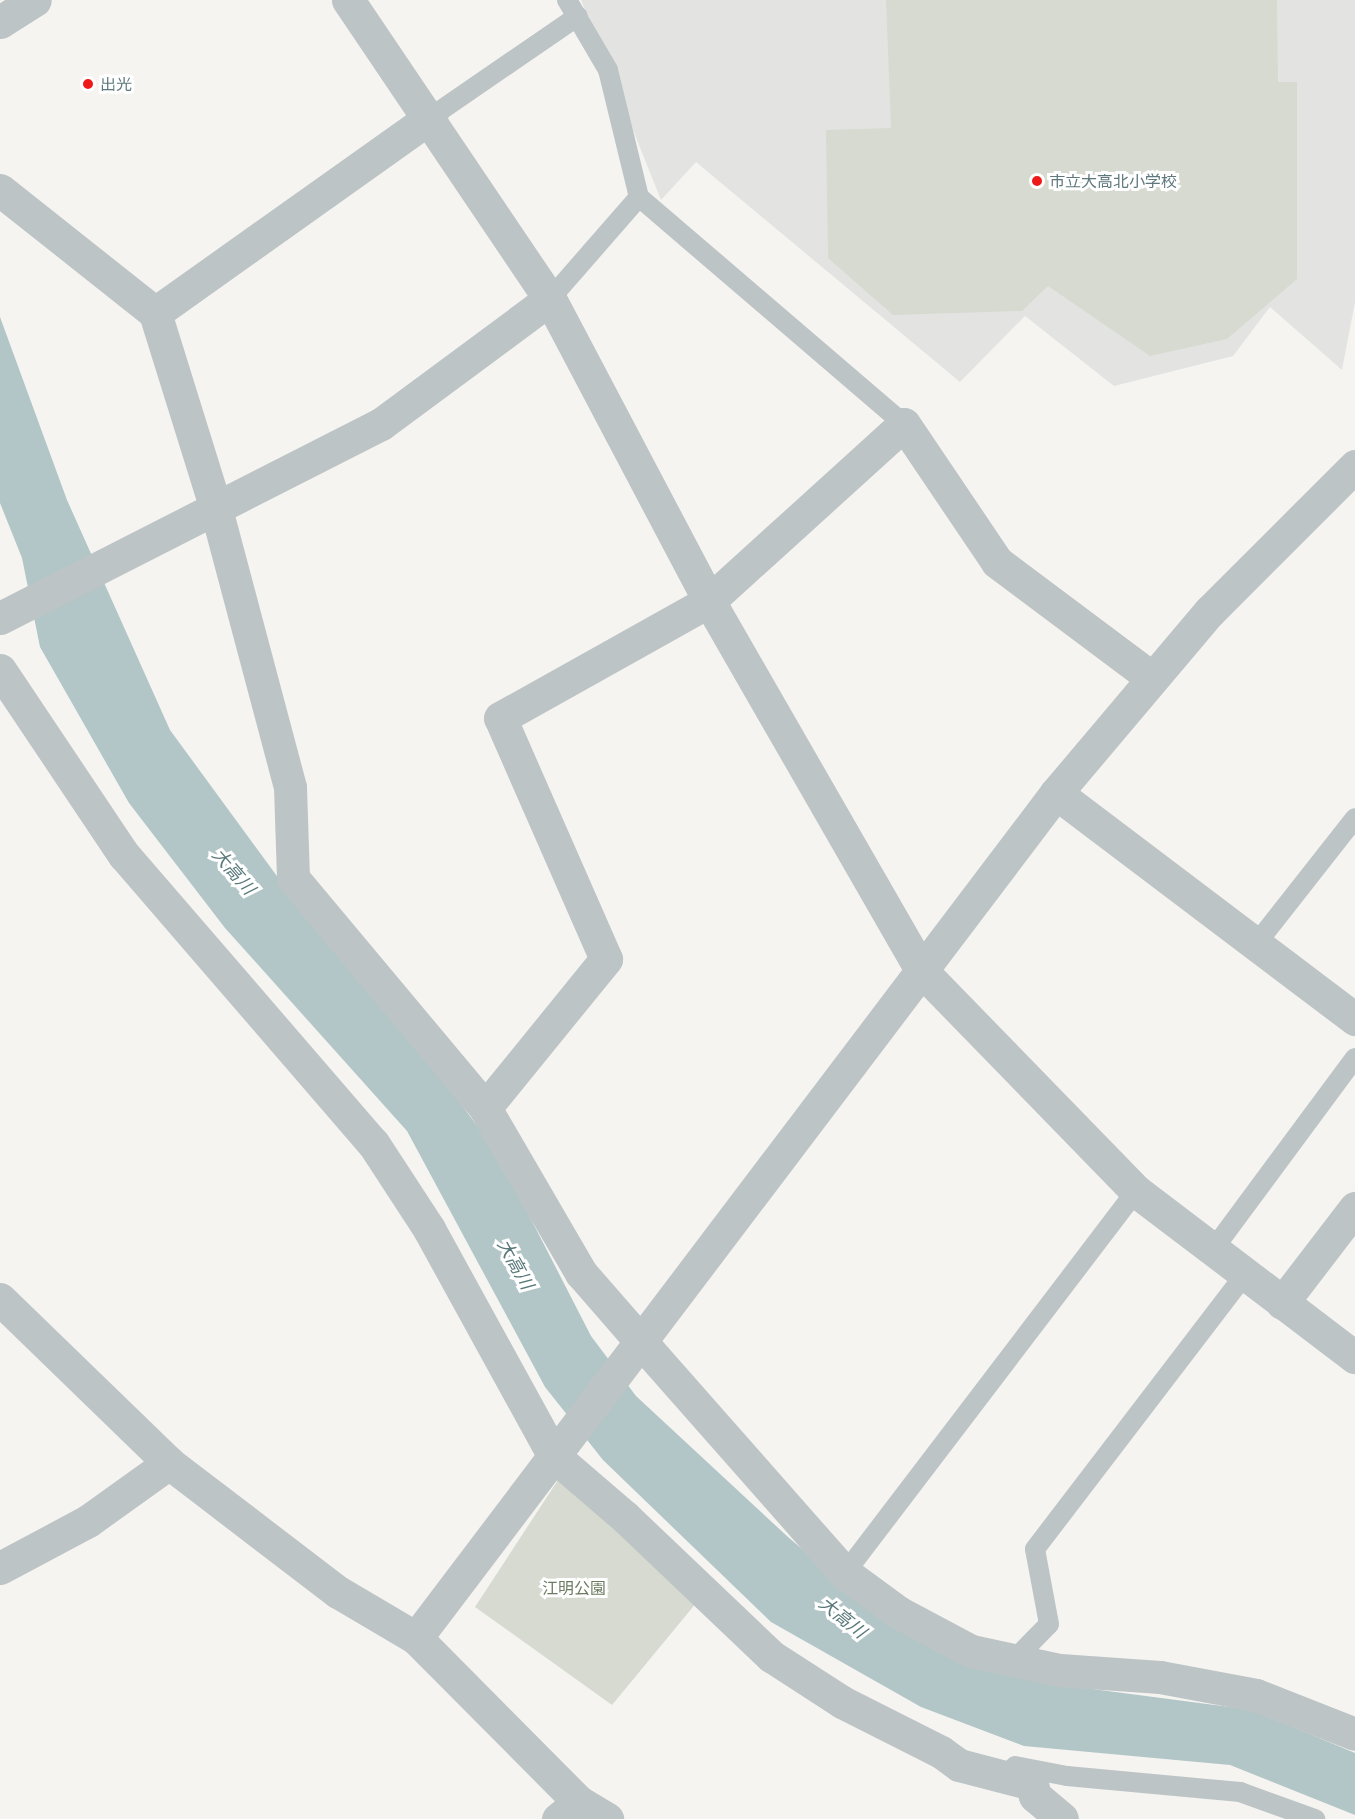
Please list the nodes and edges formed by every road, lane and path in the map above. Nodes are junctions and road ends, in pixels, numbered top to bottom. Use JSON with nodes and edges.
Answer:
{"nodes":[{"id":1,"x":35,"y":0,"type":"edge"},
{"id":2,"x":348,"y":0,"type":"edge"},
{"id":3,"x":567,"y":0,"type":"edge"},
{"id":4,"x":578,"y":16,"type":"junction"},
{"id":5,"x":0,"y":22,"type":"edge"},
{"id":6,"x":431,"y":117,"type":"junction"},
{"id":7,"x":0,"y":190,"type":"edge"},
{"id":8,"x":639,"y":197,"type":"junction"},
{"id":9,"x":550,"y":299,"type":"junction"},
{"id":10,"x":155,"y":313,"type":"junction"},
{"id":11,"x":904,"y":424,"type":"junction"},
{"id":12,"x":1350,"y":479,"type":"edge"},
{"id":13,"x":216,"y":509,"type":"junction"},
{"id":14,"x":709,"y":601,"type":"junction"},
{"id":15,"x":12,"y":613,"type":"edge"},
{"id":16,"x":0,"y":670,"type":"edge"},
{"id":17,"x":1152,"y":678,"type":"junction"},
{"id":18,"x":1056,"y":793,"type":"junction"},
{"id":19,"x":1355,"y":818,"type":"edge"},
{"id":20,"x":1256,"y":944,"type":"junction"},
{"id":21,"x":922,"y":971,"type":"junction"},
{"id":22,"x":1355,"y":1019,"type":"edge"},
{"id":23,"x":1355,"y":1058,"type":"edge"},
{"id":24,"x":485,"y":1108,"type":"junction"},
{"id":25,"x":1136,"y":1191,"type":"junction"},
{"id":26,"x":1355,"y":1208,"type":"edge"},
{"id":27,"x":1212,"y":1251,"type":"junction"},
{"id":28,"x":1244,"y":1276,"type":"junction"},
{"id":29,"x":0,"y":1299,"type":"edge"},
{"id":30,"x":1282,"y":1303,"type":"junction"},
{"id":31,"x":635,"y":1354,"type":"junction"},
{"id":32,"x":1355,"y":1356,"type":"edge"},
{"id":33,"x":562,"y":1447,"type":"junction"},
{"id":34,"x":169,"y":1463,"type":"junction"},
{"id":35,"x":0,"y":1568,"type":"edge"},
{"id":36,"x":845,"y":1573,"type":"junction"},
{"id":37,"x":416,"y":1638,"type":"junction"},
{"id":38,"x":1011,"y":1663,"type":"junction"},
{"id":39,"x":1355,"y":1734,"type":"edge"},
{"id":40,"x":941,"y":1752,"type":"junction"},
{"id":41,"x":569,"y":1810,"type":"edge"},
{"id":42,"x":607,"y":1819,"type":"edge"},
{"id":43,"x":1062,"y":1819,"type":"edge"},
{"id":44,"x":1315,"y":1819,"type":"edge"}],
"edges":[{"from":1,"to":5,"type":"street"},
{"from":2,"to":6,"type":"street"},
{"from":3,"to":4,"type":"lane"},
{"from":4,"to":6,"type":"lane"},
{"from":4,"to":8,"type":"lane"},
{"from":6,"to":9,"type":"street"},
{"from":6,"to":10,"type":"street"},
{"from":7,"to":10,"type":"street"},
{"from":8,"to":9,"type":"lane"},
{"from":8,"to":11,"type":"lane"},
{"from":9,"to":13,"type":"street"},
{"from":9,"to":14,"type":"street"},
{"from":10,"to":13,"type":"street"},
{"from":11,"to":14,"type":"street"},
{"from":11,"to":17,"type":"street"},
{"from":12,"to":17,"type":"street"},
{"from":13,"to":15,"type":"street"},
{"from":13,"to":24,"type":"street"},
{"from":14,"to":21,"type":"street"},
{"from":14,"to":24,"type":"street"},
{"from":16,"to":33,"type":"street"},
{"from":17,"to":18,"type":"street"},
{"from":18,"to":20,"type":"street"},
{"from":18,"to":21,"type":"street"},
{"from":19,"to":20,"type":"lane"},
{"from":20,"to":22,"type":"street"},
{"from":21,"to":25,"type":"street"},
{"from":21,"to":31,"type":"street"},
{"from":23,"to":27,"type":"lane"},
{"from":24,"to":31,"type":"street"},
{"from":25,"to":27,"type":"street"},
{"from":25,"to":36,"type":"lane"},
{"from":26,"to":30,"type":"street"},
{"from":27,"to":28,"type":"street"},
{"from":28,"to":30,"type":"street"},
{"from":28,"to":38,"type":"lane"},
{"from":29,"to":34,"type":"street"},
{"from":30,"to":32,"type":"street"},
{"from":31,"to":33,"type":"street"},
{"from":31,"to":36,"type":"street"},
{"from":33,"to":37,"type":"street"},
{"from":33,"to":40,"type":"street"},
{"from":34,"to":35,"type":"street"},
{"from":34,"to":37,"type":"street"},
{"from":36,"to":38,"type":"street"},
{"from":37,"to":41,"type":"street"},
{"from":38,"to":39,"type":"street"},
{"from":40,"to":43,"type":"street"},
{"from":40,"to":44,"type":"lane"},
{"from":41,"to":42,"type":"street"}]}
